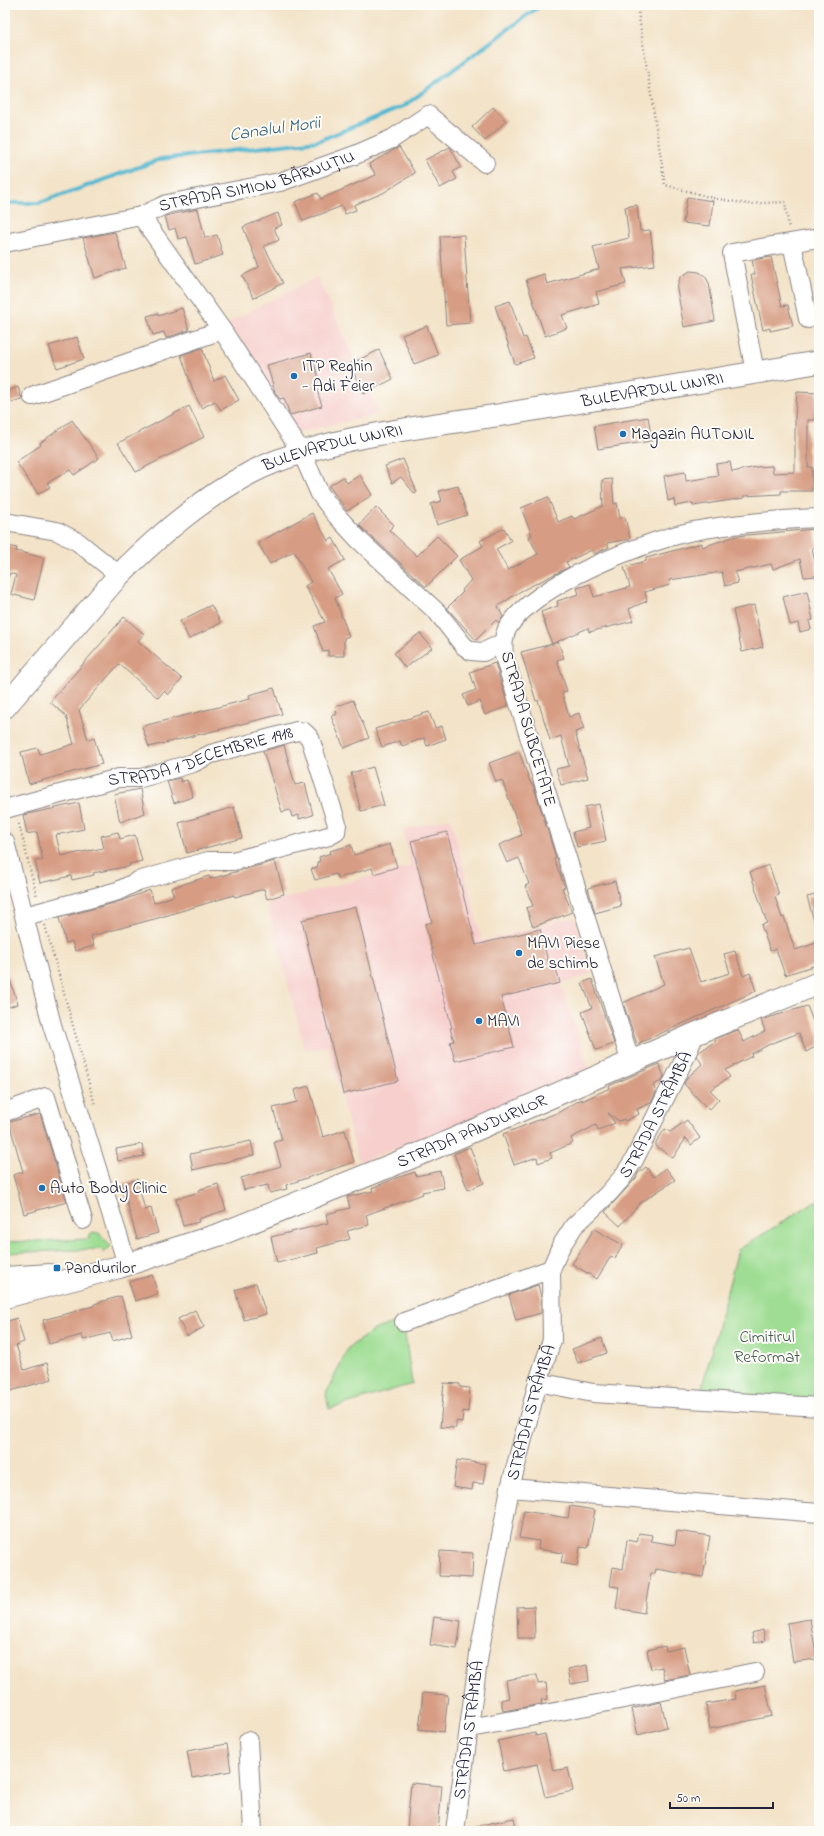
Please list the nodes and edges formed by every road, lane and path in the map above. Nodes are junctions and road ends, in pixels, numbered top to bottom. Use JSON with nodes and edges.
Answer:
{"nodes":[{"id":1,"x":637,"y":5,"type":"edge"},
{"id":2,"x":485,"y":163,"type":"dead end"},
{"id":3,"x":141,"y":216,"type":"junction"},
{"id":4,"x":819,"y":238,"type":"edge"},
{"id":5,"x":5,"y":243,"type":"edge"},
{"id":6,"x":792,"y":243,"type":"junction"},
{"id":7,"x":808,"y":319,"type":"dead end"},
{"id":8,"x":222,"y":330,"type":"junction"},
{"id":9,"x":819,"y":362,"type":"edge"},
{"id":10,"x":755,"y":372,"type":"junction"},
{"id":11,"x":32,"y":396,"type":"dead end"},
{"id":12,"x":302,"y":453,"type":"junction"},
{"id":13,"x":819,"y":518,"type":"edge"},
{"id":14,"x":5,"y":522,"type":"edge"},
{"id":15,"x":119,"y":575,"type":"junction"},
{"id":16,"x":503,"y":643,"type":"junction"},
{"id":17,"x":5,"y":707,"type":"edge"},
{"id":18,"x":10,"y":807,"type":"edge"},
{"id":19,"x":5,"y":842,"type":"edge"},
{"id":20,"x":33,"y":914,"type":"junction"},
{"id":21,"x":819,"y":983,"type":"edge"},
{"id":22,"x":695,"y":1034,"type":"junction"},
{"id":23,"x":631,"y":1063,"type":"junction"},
{"id":24,"x":97,"y":1111,"type":"dead end"},
{"id":25,"x":5,"y":1112,"type":"edge"},
{"id":26,"x":83,"y":1220,"type":"dead end"},
{"id":27,"x":123,"y":1266,"type":"junction"},
{"id":28,"x":551,"y":1269,"type":"junction"},
{"id":29,"x":5,"y":1278,"type":"edge"},
{"id":30,"x":5,"y":1298,"type":"edge"},
{"id":31,"x":404,"y":1322,"type":"dead end"},
{"id":32,"x":538,"y":1382,"type":"junction"},
{"id":33,"x":819,"y":1407,"type":"edge"},
{"id":34,"x":510,"y":1488,"type":"junction"},
{"id":35,"x":819,"y":1513,"type":"edge"},
{"id":36,"x":754,"y":1672,"type":"dead end"},
{"id":37,"x":470,"y":1728,"type":"junction"},
{"id":38,"x":248,"y":1741,"type":"dead end"},
{"id":39,"x":253,"y":1831,"type":"edge"},
{"id":40,"x":455,"y":1831,"type":"edge"}],
"edges":[{"from":1,"to":6,"type":"path"},
{"from":2,"to":3,"type":"street","name":"STRADA SIMION BĂRNUȚIU"},
{"from":3,"to":5,"type":"street","name":"STRADA SIMION BĂRNUȚIU"},
{"from":3,"to":8,"type":"street"},
{"from":4,"to":6,"type":"street"},
{"from":6,"to":7,"type":"street"},
{"from":6,"to":10,"type":"street"},
{"from":8,"to":11,"type":"street"},
{"from":8,"to":12,"type":"street"},
{"from":9,"to":10,"type":"main road","name":"BULEVARDUL UNIRII"},
{"from":10,"to":12,"type":"main road","name":"BULEVARDUL UNIRII"},
{"from":12,"to":15,"type":"main road","name":"BULEVARDUL UNIRII"},
{"from":12,"to":16,"type":"street"},
{"from":13,"to":16,"type":"street","name":"STRADA SUBCETATE"},
{"from":14,"to":15,"type":"street"},
{"from":15,"to":17,"type":"main road","name":"BULEVARDUL UNIRII"},
{"from":16,"to":23,"type":"street","name":"STRADA SUBCETATE"},
{"from":18,"to":20,"type":"path"},
{"from":18,"to":20,"type":"street","name":"STRADA 1 DECEMBRIE 1918"},
{"from":19,"to":20,"type":"street"},
{"from":20,"to":24,"type":"path"},
{"from":20,"to":27,"type":"street"},
{"from":21,"to":22,"type":"main road","name":"STRADA PANDURILOR"},
{"from":22,"to":23,"type":"main road","name":"STRADA PANDURILOR"},
{"from":22,"to":28,"type":"street","name":"STRADA STRÂMBĂ"},
{"from":23,"to":27,"type":"main road","name":"STRADA PANDURILOR"},
{"from":25,"to":26,"type":"street"},
{"from":27,"to":29,"type":"main road","name":"STRADA PANDURILOR"},
{"from":27,"to":30,"type":"main road","name":"STRADA PANDURILOR"},
{"from":28,"to":31,"type":"street"},
{"from":28,"to":32,"type":"street","name":"STRADA STRÂMBĂ"},
{"from":32,"to":33,"type":"street"},
{"from":32,"to":34,"type":"street","name":"STRADA STRÂMBĂ"},
{"from":34,"to":35,"type":"street"},
{"from":34,"to":37,"type":"street","name":"STRADA STRÂMBĂ"},
{"from":36,"to":37,"type":"street"},
{"from":37,"to":40,"type":"street","name":"STRADA STRÂMBĂ"},
{"from":38,"to":39,"type":"street"}]}
